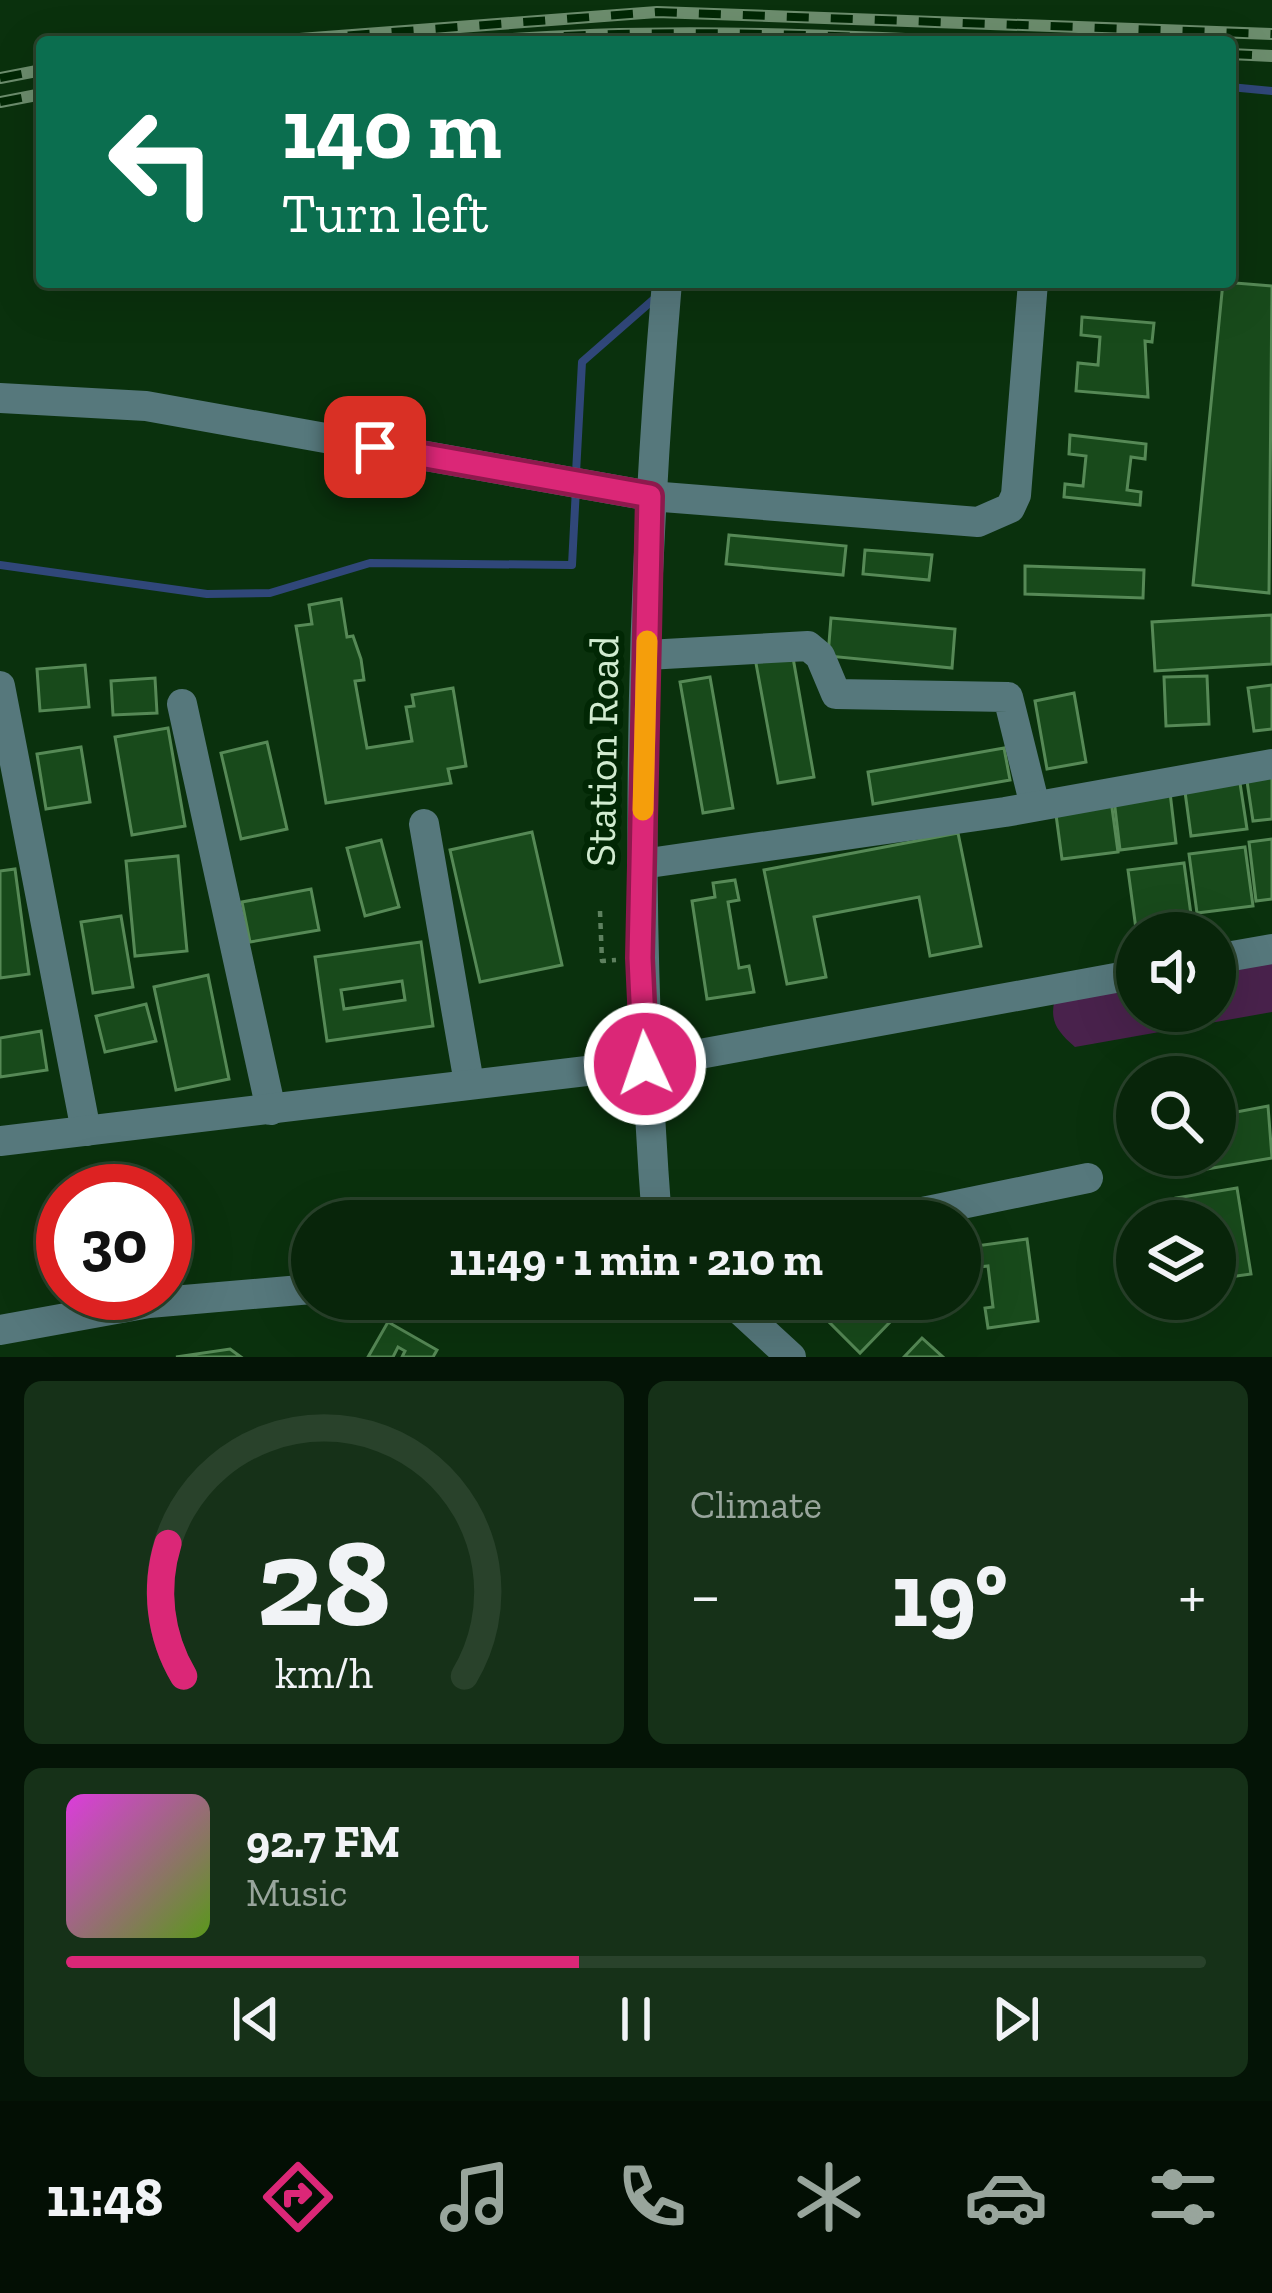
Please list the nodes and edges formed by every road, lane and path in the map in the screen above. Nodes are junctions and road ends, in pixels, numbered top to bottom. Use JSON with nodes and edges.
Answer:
{"nodes":[{"id":1,"x":1034,"y":288,"type":"edge"},
{"id":2,"x":666,"y":292,"type":"edge"},
{"id":3,"x":0,"y":398,"type":"edge"},
{"id":4,"x":650,"y":496,"type":"junction"},
{"id":5,"x":646,"y":655,"type":"junction"},
{"id":6,"x":0,"y":686,"type":"edge"},
{"id":7,"x":182,"y":704,"type":"dead end"},
{"id":8,"x":1272,"y":764,"type":"edge"},
{"id":9,"x":1035,"y":806,"type":"junction"},
{"id":10,"x":424,"y":824,"type":"dead end"},
{"id":11,"x":642,"y":864,"type":"junction"},
{"id":12,"x":600,"y":911,"type":"dead end"},
{"id":13,"x":1272,"y":949,"type":"edge"},
{"id":14,"x":1236,"y":955,"type":"edge"},
{"id":15,"x":602,"y":961,"type":"dead end"},
{"id":16,"x":1116,"y":978,"type":"edge"},
{"id":17,"x":645,"y":1064,"type":"junction"},
{"id":18,"x":469,"y":1083,"type":"junction"},
{"id":19,"x":272,"y":1110,"type":"junction"},
{"id":20,"x":86,"y":1131,"type":"junction"},
{"id":21,"x":0,"y":1141,"type":"edge"},
{"id":22,"x":1088,"y":1178,"type":"dead end"},
{"id":23,"x":655,"y":1200,"type":"edge"},
{"id":24,"x":981,"y":1200,"type":"edge"},
{"id":25,"x":291,"y":1291,"type":"edge"},
{"id":26,"x":750,"y":1320,"type":"edge"},
{"id":27,"x":0,"y":1330,"type":"edge"},
{"id":28,"x":790,"y":1357,"type":"edge"}],
"edges":[{"from":1,"to":4,"type":"street"},
{"from":2,"to":4,"type":"street","name":"Station Road"},
{"from":3,"to":4,"type":"street"},
{"from":4,"to":5,"type":"street","name":"Station Road"},
{"from":5,"to":9,"type":"street"},
{"from":5,"to":11,"type":"street","name":"Station Road"},
{"from":6,"to":20,"type":"street"},
{"from":7,"to":19,"type":"street"},
{"from":8,"to":9,"type":"street"},
{"from":9,"to":11,"type":"street"},
{"from":10,"to":18,"type":"street"},
{"from":11,"to":17,"type":"street","name":"Station Road"},
{"from":12,"to":15,"type":"path"},
{"from":13,"to":14,"type":"street"},
{"from":16,"to":17,"type":"street"},
{"from":17,"to":18,"type":"street"},
{"from":17,"to":23,"type":"street","name":"Station Road"},
{"from":18,"to":19,"type":"street"},
{"from":19,"to":20,"type":"street"},
{"from":20,"to":21,"type":"street"},
{"from":22,"to":24,"type":"street"},
{"from":25,"to":27,"type":"street"},
{"from":26,"to":28,"type":"street"}]}
